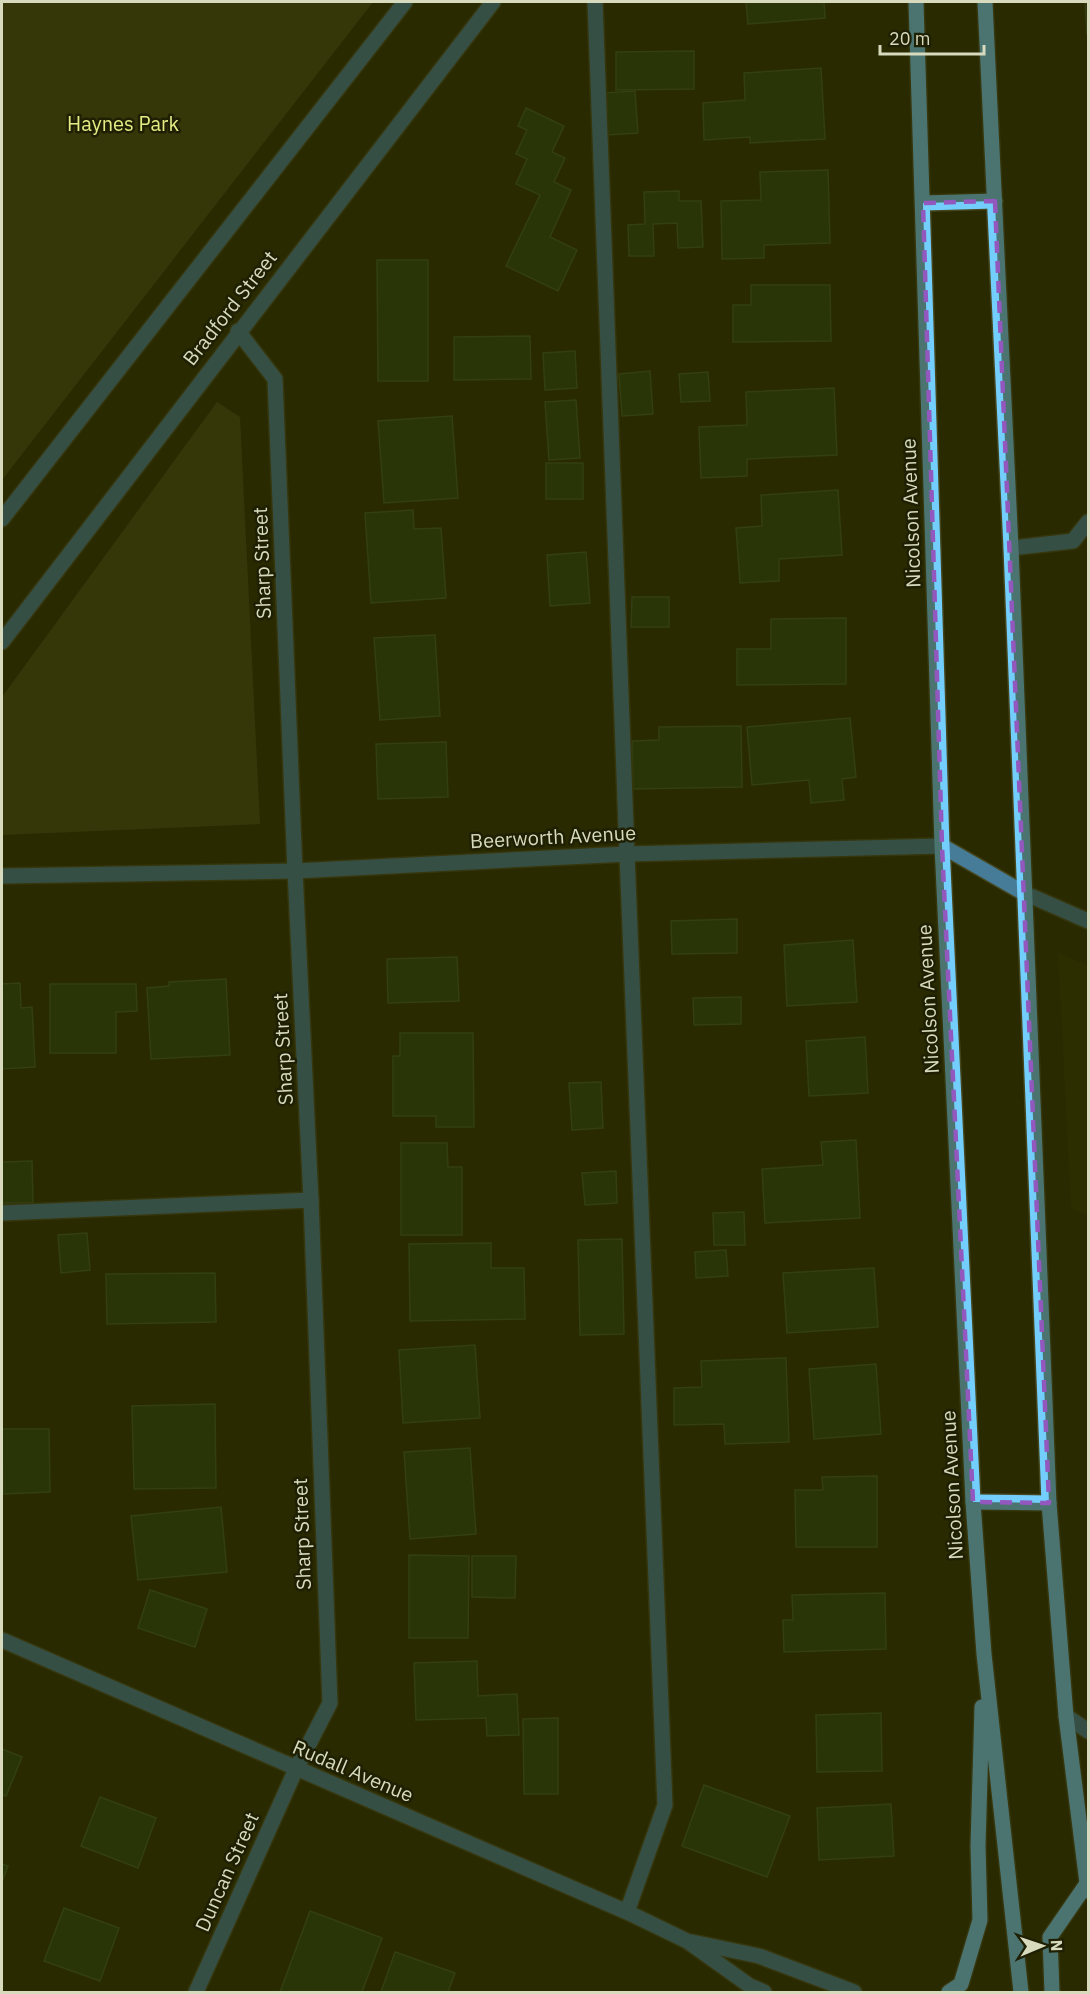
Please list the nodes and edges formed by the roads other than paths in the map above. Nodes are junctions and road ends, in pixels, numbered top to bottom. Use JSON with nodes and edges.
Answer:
{"nodes":[{"id":1,"x":405,"y":2,"type":"edge"},
{"id":2,"x":493,"y":2,"type":"edge"},
{"id":3,"x":595,"y":2,"type":"edge"},
{"id":4,"x":916,"y":2,"type":"edge"},
{"id":5,"x":985,"y":2,"type":"edge"},
{"id":6,"x":995,"y":201,"type":"junction"},
{"id":7,"x":923,"y":204,"type":"junction"},
{"id":8,"x":238,"y":332,"type":"junction"},
{"id":9,"x":2,"y":519,"type":"edge"},
{"id":10,"x":1089,"y":522,"type":"edge"},
{"id":11,"x":1011,"y":548,"type":"junction"},
{"id":12,"x":4,"y":633,"type":"edge"},
{"id":13,"x":942,"y":846,"type":"junction"},
{"id":14,"x":627,"y":854,"type":"junction"},
{"id":15,"x":295,"y":871,"type":"junction"},
{"id":16,"x":2,"y":876,"type":"edge"},
{"id":17,"x":1024,"y":893,"type":"junction"},
{"id":18,"x":1089,"y":921,"type":"edge"},
{"id":19,"x":311,"y":1200,"type":"junction"},
{"id":20,"x":2,"y":1213,"type":"edge"},
{"id":21,"x":973,"y":1502,"type":"junction"},
{"id":22,"x":1049,"y":1503,"type":"junction"},
{"id":23,"x":2,"y":1640,"type":"edge"},
{"id":24,"x":984,"y":1654,"type":"junction"},
{"id":25,"x":1066,"y":1716,"type":"junction"},
{"id":26,"x":1089,"y":1731,"type":"edge"},
{"id":27,"x":296,"y":1769,"type":"junction"},
{"id":28,"x":1088,"y":1882,"type":"edge"},
{"id":29,"x":1089,"y":1891,"type":"edge"},
{"id":30,"x":627,"y":1912,"type":"junction"},
{"id":31,"x":687,"y":1941,"type":"junction"},
{"id":32,"x":754,"y":1990,"type":"edge"},
{"id":33,"x":196,"y":1992,"type":"edge"},
{"id":34,"x":854,"y":1992,"type":"edge"},
{"id":35,"x":949,"y":1992,"type":"edge"},
{"id":36,"x":1021,"y":1992,"type":"edge"},
{"id":37,"x":1052,"y":1992,"type":"edge"}],
"edges":[{"from":1,"to":9,"type":"street"},
{"from":2,"to":8,"type":"street","name":"Bradford Street"},
{"from":3,"to":14,"type":"street"},
{"from":4,"to":7,"type":"main road","name":"Nicolson Avenue"},
{"from":5,"to":6,"type":"main road"},
{"from":6,"to":7,"type":"main road"},
{"from":6,"to":11,"type":"main road"},
{"from":7,"to":13,"type":"main road","name":"Nicolson Avenue"},
{"from":8,"to":12,"type":"street","name":"Bradford Street"},
{"from":8,"to":15,"type":"street","name":"Sharp Street"},
{"from":10,"to":11,"type":"street"},
{"from":11,"to":17,"type":"main road"},
{"from":13,"to":14,"type":"street","name":"Beerworth Avenue"},
{"from":13,"to":17,"type":"street"},
{"from":13,"to":21,"type":"main road","name":"Nicolson Avenue"},
{"from":14,"to":15,"type":"street","name":"Beerworth Avenue"},
{"from":14,"to":30,"type":"street"},
{"from":15,"to":16,"type":"street","name":"Beerworth Avenue"},
{"from":15,"to":19,"type":"street","name":"Sharp Street"},
{"from":17,"to":18,"type":"street"},
{"from":17,"to":22,"type":"main road"},
{"from":19,"to":20,"type":"street"},
{"from":19,"to":27,"type":"street","name":"Sharp Street"},
{"from":21,"to":22,"type":"main road"},
{"from":21,"to":24,"type":"main road","name":"Nicolson Avenue"},
{"from":22,"to":25,"type":"main road"},
{"from":23,"to":27,"type":"street","name":"Rudall Avenue"},
{"from":24,"to":35,"type":"main road"},
{"from":24,"to":36,"type":"main road","name":"Nicolson Avenue"},
{"from":25,"to":26,"type":"street"},
{"from":25,"to":28,"type":"main road"},
{"from":27,"to":30,"type":"street","name":"Rudall Avenue"},
{"from":27,"to":33,"type":"street","name":"Duncan Street"},
{"from":28,"to":29,"type":"main road"},
{"from":28,"to":37,"type":"main road"},
{"from":30,"to":31,"type":"street","name":"Rudall Avenue"},
{"from":31,"to":32,"type":"street","name":"Rudall Avenue"},
{"from":31,"to":34,"type":"street","name":"Rudall Avenue"}]}
